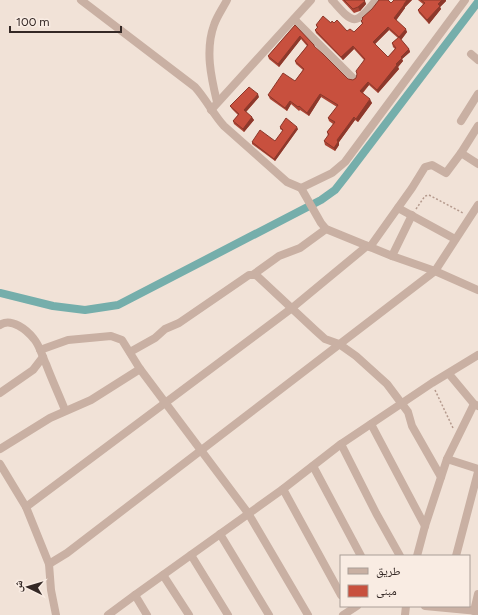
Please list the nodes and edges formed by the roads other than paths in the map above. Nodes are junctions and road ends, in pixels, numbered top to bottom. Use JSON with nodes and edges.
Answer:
{"nodes":[{"id":1,"x":81,"y":0,"type":"edge"},
{"id":2,"x":228,"y":0,"type":"edge"},
{"id":3,"x":311,"y":0,"type":"edge"},
{"id":4,"x":332,"y":0,"type":"edge"},
{"id":5,"x":376,"y":0,"type":"edge"},
{"id":6,"x":465,"y":0,"type":"edge"},
{"id":7,"x":294,"y":19,"type":"junction"},
{"id":8,"x":471,"y":54,"type":"dead end"},
{"id":9,"x":478,"y":60,"type":"edge"},
{"id":10,"x":353,"y":78,"type":"edge"},
{"id":11,"x":478,"y":94,"type":"edge"},
{"id":12,"x":217,"y":102,"type":"junction"},
{"id":13,"x":210,"y":110,"type":"junction"},
{"id":14,"x":461,"y":121,"type":"dead end"},
{"id":15,"x":478,"y":126,"type":"edge"},
{"id":16,"x":460,"y":153,"type":"junction"},
{"id":17,"x":478,"y":164,"type":"edge"},
{"id":18,"x":302,"y":189,"type":"junction"},
{"id":19,"x":478,"y":205,"type":"edge"},
{"id":20,"x":398,"y":208,"type":"junction"},
{"id":21,"x":412,"y":215,"type":"junction"},
{"id":22,"x":326,"y":229,"type":"junction"},
{"id":23,"x":455,"y":239,"type":"junction"},
{"id":24,"x":369,"y":246,"type":"junction"},
{"id":25,"x":392,"y":256,"type":"junction"},
{"id":26,"x":435,"y":271,"type":"junction"},
{"id":27,"x":254,"y":274,"type":"junction"},
{"id":28,"x":478,"y":280,"type":"edge"},
{"id":29,"x":475,"y":289,"type":"edge"},
{"id":30,"x":292,"y":308,"type":"junction"},
{"id":31,"x":0,"y":325,"type":"edge"},
{"id":32,"x":338,"y":344,"type":"junction"},
{"id":33,"x":130,"y":352,"type":"junction"},
{"id":34,"x":41,"y":354,"type":"junction"},
{"id":35,"x":478,"y":355,"type":"edge"},
{"id":36,"x":140,"y":369,"type":"junction"},
{"id":37,"x":449,"y":374,"type":"junction"},
{"id":38,"x":0,"y":393,"type":"edge"},
{"id":39,"x":165,"y":403,"type":"junction"},
{"id":40,"x":402,"y":404,"type":"junction"},
{"id":41,"x":476,"y":405,"type":"edge"},
{"id":42,"x":65,"y":410,"type":"junction"},
{"id":43,"x":371,"y":424,"type":"junction"},
{"id":44,"x":341,"y":444,"type":"junction"},
{"id":45,"x":0,"y":449,"type":"edge"},
{"id":46,"x":201,"y":450,"type":"junction"},
{"id":47,"x":447,"y":459,"type":"junction"},
{"id":48,"x":0,"y":464,"type":"edge"},
{"id":49,"x":313,"y":466,"type":"junction"},
{"id":50,"x":478,"y":471,"type":"edge"},
{"id":51,"x":441,"y":477,"type":"junction"},
{"id":52,"x":282,"y":489,"type":"junction"},
{"id":53,"x":26,"y":507,"type":"junction"},
{"id":54,"x":248,"y":514,"type":"junction"},
{"id":55,"x":425,"y":526,"type":"junction"},
{"id":56,"x":220,"y":534,"type":"junction"},
{"id":57,"x":191,"y":555,"type":"junction"},
{"id":58,"x":360,"y":555,"type":"edge"},
{"id":59,"x":399,"y":555,"type":"edge"},
{"id":60,"x":417,"y":555,"type":"edge"},
{"id":61,"x":456,"y":555,"type":"edge"},
{"id":62,"x":49,"y":564,"type":"junction"},
{"id":63,"x":163,"y":575,"type":"junction"},
{"id":64,"x":340,"y":593,"type":"edge"},
{"id":65,"x":478,"y":594,"type":"edge"},
{"id":66,"x":135,"y":595,"type":"junction"},
{"id":67,"x":442,"y":607,"type":"edge"},
{"id":68,"x":476,"y":611,"type":"edge"},
{"id":69,"x":56,"y":615,"type":"edge"},
{"id":70,"x":108,"y":615,"type":"edge"},
{"id":71,"x":146,"y":615,"type":"edge"},
{"id":72,"x":189,"y":615,"type":"edge"},
{"id":73,"x":228,"y":615,"type":"edge"},
{"id":74,"x":269,"y":615,"type":"edge"},
{"id":75,"x":308,"y":615,"type":"edge"}],
"edges":[{"from":1,"to":13,"type":"street"},
{"from":2,"to":12,"type":"street"},
{"from":3,"to":7,"type":"street"},
{"from":4,"to":5,"type":"street"},
{"from":6,"to":18,"type":"street"},
{"from":7,"to":10,"type":"street"},
{"from":7,"to":12,"type":"street"},
{"from":8,"to":9,"type":"street"},
{"from":11,"to":14,"type":"street"},
{"from":12,"to":13,"type":"street"},
{"from":13,"to":18,"type":"street"},
{"from":15,"to":16,"type":"street"},
{"from":16,"to":17,"type":"street"},
{"from":16,"to":20,"type":"street"},
{"from":18,"to":22,"type":"street"},
{"from":19,"to":23,"type":"street"},
{"from":20,"to":21,"type":"street"},
{"from":20,"to":24,"type":"street"},
{"from":21,"to":23,"type":"street"},
{"from":21,"to":25,"type":"street"},
{"from":22,"to":24,"type":"street"},
{"from":22,"to":27,"type":"street"},
{"from":23,"to":26,"type":"street"},
{"from":24,"to":25,"type":"street"},
{"from":24,"to":30,"type":"street"},
{"from":25,"to":26,"type":"street"},
{"from":26,"to":29,"type":"street"},
{"from":26,"to":32,"type":"street"},
{"from":27,"to":30,"type":"street"},
{"from":27,"to":33,"type":"street"},
{"from":28,"to":29,"type":"street"},
{"from":30,"to":32,"type":"street"},
{"from":30,"to":39,"type":"street"},
{"from":31,"to":34,"type":"street"},
{"from":32,"to":40,"type":"street"},
{"from":32,"to":46,"type":"street"},
{"from":33,"to":34,"type":"street"},
{"from":33,"to":36,"type":"street"},
{"from":34,"to":38,"type":"street"},
{"from":34,"to":42,"type":"street"},
{"from":35,"to":37,"type":"street"},
{"from":36,"to":39,"type":"street"},
{"from":36,"to":42,"type":"street"},
{"from":37,"to":40,"type":"street"},
{"from":37,"to":41,"type":"street"},
{"from":39,"to":46,"type":"street"},
{"from":39,"to":53,"type":"street"},
{"from":40,"to":43,"type":"street"},
{"from":40,"to":51,"type":"street"},
{"from":41,"to":47,"type":"street"},
{"from":42,"to":45,"type":"street"},
{"from":43,"to":44,"type":"street"},
{"from":43,"to":55,"type":"street"},
{"from":44,"to":49,"type":"street"},
{"from":44,"to":59,"type":"street"},
{"from":46,"to":54,"type":"street"},
{"from":46,"to":62,"type":"street"},
{"from":47,"to":50,"type":"street"},
{"from":47,"to":51,"type":"street"},
{"from":48,"to":53,"type":"street"},
{"from":49,"to":52,"type":"street"},
{"from":49,"to":58,"type":"street"},
{"from":50,"to":61,"type":"street"},
{"from":51,"to":55,"type":"street"},
{"from":52,"to":54,"type":"street"},
{"from":52,"to":64,"type":"street"},
{"from":53,"to":62,"type":"street"},
{"from":54,"to":56,"type":"street"},
{"from":54,"to":75,"type":"street"},
{"from":55,"to":60,"type":"street"},
{"from":56,"to":57,"type":"street"},
{"from":56,"to":74,"type":"street"},
{"from":57,"to":63,"type":"street"},
{"from":57,"to":73,"type":"street"},
{"from":62,"to":69,"type":"street"},
{"from":63,"to":66,"type":"street"},
{"from":63,"to":72,"type":"street"},
{"from":65,"to":68,"type":"street"},
{"from":66,"to":70,"type":"street"},
{"from":66,"to":71,"type":"street"},
{"from":67,"to":68,"type":"street"}]}
